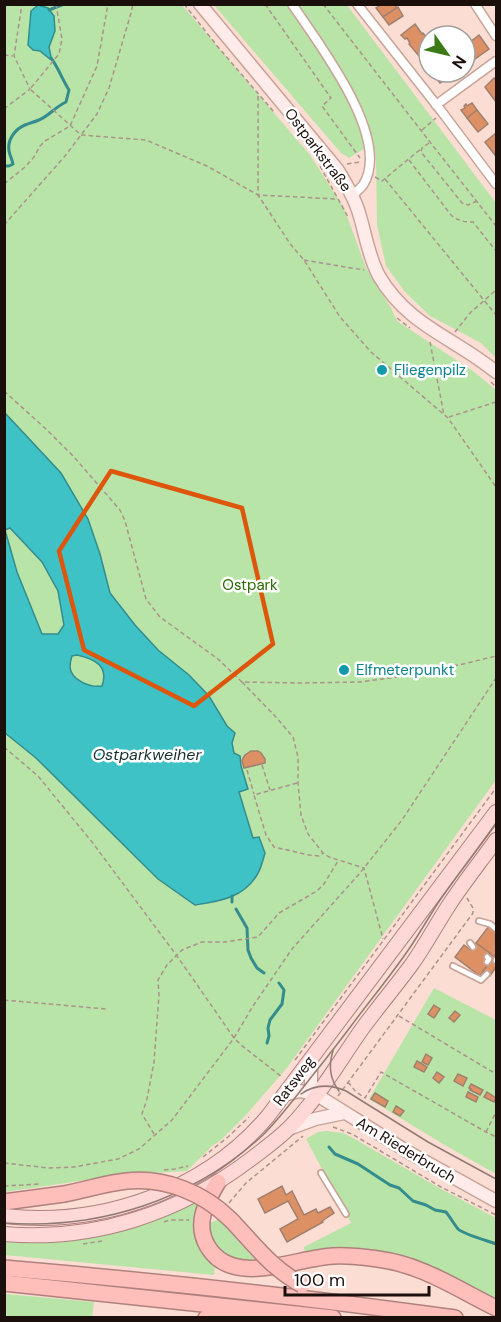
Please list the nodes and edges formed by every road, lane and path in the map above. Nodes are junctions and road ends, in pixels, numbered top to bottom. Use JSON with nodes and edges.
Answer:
{"nodes":[{"id":1,"x":22,"y":4,"type":"edge"},
{"id":2,"x":108,"y":4,"type":"edge"},
{"id":3,"x":133,"y":4,"type":"edge"},
{"id":4,"x":184,"y":4,"type":"edge"},
{"id":5,"x":200,"y":4,"type":"edge"},
{"id":6,"x":265,"y":4,"type":"edge"},
{"id":7,"x":292,"y":4,"type":"edge"},
{"id":8,"x":323,"y":4,"type":"edge"},
{"id":9,"x":357,"y":4,"type":"edge"},
{"id":10,"x":475,"y":4,"type":"edge"},
{"id":11,"x":56,"y":5,"type":"edge"},
{"id":12,"x":496,"y":36,"type":"edge"},
{"id":13,"x":4,"y":55,"type":"edge"},
{"id":14,"x":14,"y":56,"type":"junction"},
{"id":15,"x":496,"y":61,"type":"edge"},
{"id":16,"x":30,"y":89,"type":"junction"},
{"id":17,"x":258,"y":93,"type":"junction"},
{"id":18,"x":436,"y":105,"type":"junction"},
{"id":19,"x":4,"y":109,"type":"edge"},
{"id":20,"x":273,"y":111,"type":"dead end"},
{"id":21,"x":433,"y":120,"type":"dead end"},
{"id":22,"x":70,"y":126,"type":"junction"},
{"id":23,"x":421,"y":131,"type":"junction"},
{"id":24,"x":81,"y":135,"type":"junction"},
{"id":25,"x":430,"y":142,"type":"junction"},
{"id":26,"x":422,"y":148,"type":"junction"},
{"id":27,"x":359,"y":157,"type":"dead end"},
{"id":28,"x":409,"y":159,"type":"junction"},
{"id":29,"x":317,"y":162,"type":"dead end"},
{"id":30,"x":361,"y":162,"type":"dead end"},
{"id":31,"x":345,"y":165,"type":"dead end"},
{"id":32,"x":374,"y":176,"type":"dead end"},
{"id":33,"x":385,"y":178,"type":"junction"},
{"id":34,"x":4,"y":184,"type":"edge"},
{"id":35,"x":496,"y":184,"type":"edge"},
{"id":36,"x":258,"y":195,"type":"junction"},
{"id":37,"x":353,"y":195,"type":"junction"},
{"id":38,"x":338,"y":199,"type":"junction"},
{"id":39,"x":477,"y":201,"type":"junction"},
{"id":40,"x":351,"y":222,"type":"dead end"},
{"id":41,"x":4,"y":225,"type":"edge"},
{"id":42,"x":496,"y":226,"type":"edge"},
{"id":43,"x":496,"y":251,"type":"edge"},
{"id":44,"x":304,"y":260,"type":"junction"},
{"id":45,"x":368,"y":271,"type":"dead end"},
{"id":46,"x":496,"y":290,"type":"edge"},
{"id":47,"x":484,"y":300,"type":"junction"},
{"id":48,"x":393,"y":310,"type":"dead end"},
{"id":49,"x":496,"y":315,"type":"edge"},
{"id":50,"x":415,"y":331,"type":"dead end"},
{"id":51,"x":449,"y":340,"type":"junction"},
{"id":52,"x":430,"y":342,"type":"dead end"},
{"id":53,"x":493,"y":376,"type":"edge"},
{"id":54,"x":496,"y":387,"type":"edge"},
{"id":55,"x":4,"y":391,"type":"edge"},
{"id":56,"x":496,"y":402,"type":"edge"},
{"id":57,"x":445,"y":415,"type":"junction"},
{"id":58,"x":448,"y":418,"type":"junction"},
{"id":59,"x":496,"y":487,"type":"edge"},
{"id":60,"x":496,"y":656,"type":"edge"},
{"id":61,"x":496,"y":678,"type":"edge"},
{"id":62,"x":242,"y":682,"type":"junction"},
{"id":63,"x":4,"y":747,"type":"edge"},
{"id":64,"x":262,"y":765,"type":"dead end"},
{"id":65,"x":247,"y":770,"type":"dead end"},
{"id":66,"x":298,"y":783,"type":"junction"},
{"id":67,"x":496,"y":788,"type":"edge"},
{"id":68,"x":270,"y":790,"type":"junction"},
{"id":69,"x":254,"y":795,"type":"junction"},
{"id":70,"x":496,"y":812,"type":"edge"},
{"id":71,"x":496,"y":840,"type":"edge"},
{"id":72,"x":323,"y":853,"type":"junction"},
{"id":73,"x":338,"y":861,"type":"junction"},
{"id":74,"x":364,"y":868,"type":"junction"},
{"id":75,"x":465,"y":895,"type":"dead end"},
{"id":76,"x":479,"y":921,"type":"dead end"},
{"id":77,"x":496,"y":929,"type":"edge"},
{"id":78,"x":383,"y":940,"type":"junction"},
{"id":79,"x":177,"y":956,"type":"junction"},
{"id":80,"x":464,"y":964,"type":"dead end"},
{"id":81,"x":453,"y":966,"type":"dead end"},
{"id":82,"x":460,"y":970,"type":"junction"},
{"id":83,"x":487,"y":974,"type":"dead end"},
{"id":84,"x":4,"y":1000,"type":"edge"},
{"id":85,"x":106,"y":1009,"type":"dead end"},
{"id":86,"x":398,"y":1016,"type":"junction"},
{"id":87,"x":234,"y":1038,"type":"junction"},
{"id":88,"x":311,"y":1059,"type":"junction"},
{"id":89,"x":293,"y":1062,"type":"dead end"},
{"id":90,"x":496,"y":1074,"type":"edge"},
{"id":91,"x":283,"y":1078,"type":"dead end"},
{"id":92,"x":348,"y":1082,"type":"junction"},
{"id":93,"x":283,"y":1095,"type":"junction"},
{"id":94,"x":317,"y":1095,"type":"junction"},
{"id":95,"x":336,"y":1099,"type":"dead end"},
{"id":96,"x":496,"y":1112,"type":"edge"},
{"id":97,"x":344,"y":1113,"type":"junction"},
{"id":98,"x":250,"y":1117,"type":"dead end"},
{"id":99,"x":332,"y":1127,"type":"dead end"},
{"id":100,"x":288,"y":1129,"type":"junction"},
{"id":101,"x":486,"y":1132,"type":"junction"},
{"id":102,"x":155,"y":1135,"type":"junction"},
{"id":103,"x":496,"y":1137,"type":"edge"},
{"id":104,"x":202,"y":1158,"type":"dead end"},
{"id":105,"x":4,"y":1163,"type":"edge"},
{"id":106,"x":190,"y":1165,"type":"dead end"},
{"id":107,"x":159,"y":1170,"type":"dead end"},
{"id":108,"x":321,"y":1173,"type":"dead end"},
{"id":109,"x":218,"y":1182,"type":"junction"},
{"id":110,"x":40,"y":1184,"type":"dead end"},
{"id":111,"x":4,"y":1186,"type":"edge"},
{"id":112,"x":496,"y":1201,"type":"edge"},
{"id":113,"x":4,"y":1202,"type":"edge"},
{"id":114,"x":346,"y":1214,"type":"dead end"},
{"id":115,"x":496,"y":1215,"type":"edge"},
{"id":116,"x":4,"y":1216,"type":"edge"},
{"id":117,"x":4,"y":1234,"type":"edge"},
{"id":118,"x":4,"y":1268,"type":"edge"},
{"id":119,"x":4,"y":1283,"type":"edge"},
{"id":120,"x":350,"y":1303,"type":"junction"},
{"id":121,"x":496,"y":1308,"type":"edge"},
{"id":122,"x":302,"y":1313,"type":"junction"},
{"id":123,"x":206,"y":1317,"type":"edge"},
{"id":124,"x":333,"y":1317,"type":"edge"},
{"id":125,"x":455,"y":1317,"type":"edge"}],
"edges":[{"from":1,"to":14,"type":"path"},
{"from":2,"to":22,"type":"path"},
{"from":3,"to":24,"type":"path"},
{"from":4,"to":17,"type":"path"},
{"from":5,"to":37,"type":"street","name":"Ostparkstraße"},
{"from":6,"to":27,"type":"path"},
{"from":7,"to":37,"type":"street"},
{"from":8,"to":23,"type":"path"},
{"from":9,"to":18,"type":"street"},
{"from":10,"to":12,"type":"street"},
{"from":11,"to":16,"type":"path"},
{"from":13,"to":14,"type":"path"},
{"from":14,"to":16,"type":"path"},
{"from":15,"to":18,"type":"street"},
{"from":16,"to":19,"type":"path"},
{"from":16,"to":22,"type":"path"},
{"from":17,"to":20,"type":"path"},
{"from":17,"to":36,"type":"path"},
{"from":18,"to":35,"type":"street"},
{"from":21,"to":23,"type":"path"},
{"from":22,"to":24,"type":"path"},
{"from":22,"to":34,"type":"path"},
{"from":23,"to":25,"type":"path"},
{"from":24,"to":36,"type":"path"},
{"from":24,"to":41,"type":"path"},
{"from":25,"to":26,"type":"path"},
{"from":25,"to":39,"type":"path"},
{"from":26,"to":28,"type":"path"},
{"from":26,"to":39,"type":"path"},
{"from":28,"to":33,"type":"path"},
{"from":28,"to":43,"type":"path"},
{"from":29,"to":38,"type":"path"},
{"from":30,"to":31,"type":"path"},
{"from":32,"to":33,"type":"path"},
{"from":33,"to":47,"type":"path"},
{"from":36,"to":38,"type":"path"},
{"from":36,"to":44,"type":"path"},
{"from":37,"to":51,"type":"street","name":"Ostparkstraße"},
{"from":38,"to":40,"type":"path"},
{"from":39,"to":42,"type":"path"},
{"from":44,"to":45,"type":"path"},
{"from":44,"to":57,"type":"path"},
{"from":46,"to":47,"type":"path"},
{"from":47,"to":49,"type":"path"},
{"from":47,"to":51,"type":"path"},
{"from":48,"to":50,"type":"path"},
{"from":51,"to":53,"type":"street","name":"Ostparkstraße"},
{"from":52,"to":57,"type":"path"},
{"from":53,"to":54,"type":"path"},
{"from":55,"to":62,"type":"path"},
{"from":56,"to":58,"type":"path"},
{"from":57,"to":58,"type":"path"},
{"from":58,"to":59,"type":"path"},
{"from":60,"to":62,"type":"path"},
{"from":61,"to":74,"type":"path"},
{"from":62,"to":66,"type":"path"},
{"from":63,"to":79,"type":"path"},
{"from":64,"to":68,"type":"path"},
{"from":65,"to":69,"type":"path"},
{"from":66,"to":68,"type":"path"},
{"from":66,"to":72,"type":"path"},
{"from":67,"to":78,"type":"path"},
{"from":68,"to":69,"type":"path"},
{"from":69,"to":72,"type":"path"},
{"from":70,"to":88,"type":"main road","name":"Ratsweg"},
{"from":71,"to":94,"type":"main road","name":"Ratsweg"},
{"from":72,"to":73,"type":"path"},
{"from":73,"to":74,"type":"path"},
{"from":73,"to":79,"type":"path"},
{"from":74,"to":78,"type":"path"},
{"from":74,"to":87,"type":"path"},
{"from":75,"to":86,"type":"path"},
{"from":76,"to":77,"type":"lane"},
{"from":78,"to":89,"type":"path"},
{"from":79,"to":87,"type":"path"},
{"from":79,"to":102,"type":"path"},
{"from":80,"to":82,"type":"lane"},
{"from":81,"to":82,"type":"lane"},
{"from":82,"to":83,"type":"lane"},
{"from":84,"to":85,"type":"path"},
{"from":86,"to":90,"type":"path"},
{"from":86,"to":92,"type":"path"},
{"from":87,"to":91,"type":"path"},
{"from":87,"to":102,"type":"path"},
{"from":88,"to":93,"type":"main road","name":"Ratsweg"},
{"from":88,"to":94,"type":"street"},
{"from":92,"to":95,"type":"path"},
{"from":92,"to":101,"type":"path"},
{"from":93,"to":94,"type":"street"},
{"from":93,"to":116,"type":"main road","name":"Ratsweg"},
{"from":94,"to":97,"type":"street","name":"Am Riederbruch"},
{"from":94,"to":100,"type":"main road","name":"Ratsweg"},
{"from":96,"to":101,"type":"path"},
{"from":97,"to":100,"type":"street"},
{"from":97,"to":112,"type":"street","name":"Am Riederbruch"},
{"from":98,"to":104,"type":"path"},
{"from":99,"to":115,"type":"path"},
{"from":100,"to":109,"type":"main road","name":"Ratsweg"},
{"from":101,"to":103,"type":"path"},
{"from":102,"to":105,"type":"path"},
{"from":106,"to":107,"type":"path"},
{"from":108,"to":114,"type":"lane"},
{"from":109,"to":117,"type":"main road","name":"Ratsweg"},
{"from":109,"to":121,"type":"highway"},
{"from":110,"to":111,"type":"path"},
{"from":113,"to":120,"type":"highway","bridge":true},
{"from":118,"to":120,"type":"highway"},
{"from":119,"to":122,"type":"highway"},
{"from":120,"to":125,"type":"highway"},
{"from":122,"to":123,"type":"highway"},
{"from":122,"to":124,"type":"highway"}]}
